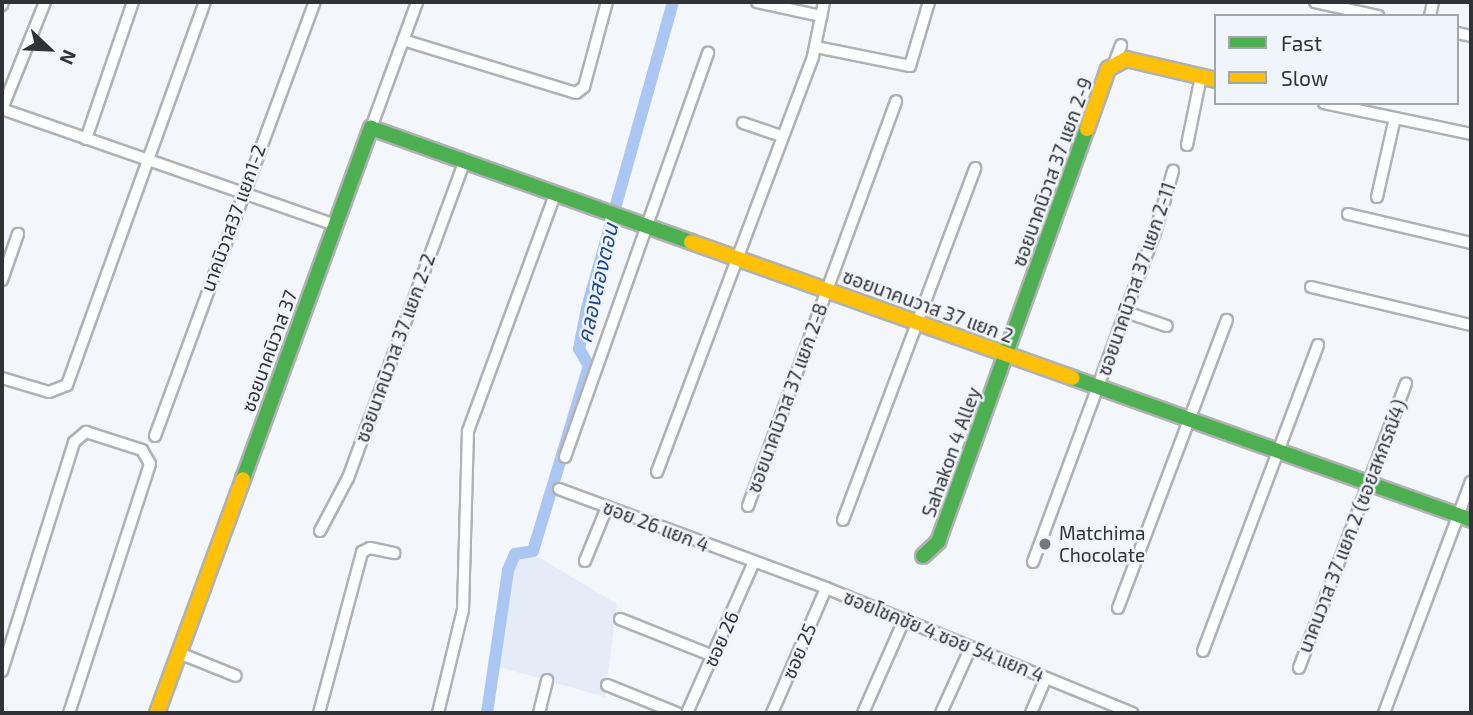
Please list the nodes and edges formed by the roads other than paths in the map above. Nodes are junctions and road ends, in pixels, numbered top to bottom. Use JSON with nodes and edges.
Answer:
{"nodes":[{"id":1,"x":44,"y":2,"type":"edge"},
{"id":2,"x":133,"y":2,"type":"edge"},
{"id":3,"x":205,"y":2,"type":"edge"},
{"id":4,"x":315,"y":2,"type":"edge"},
{"id":5,"x":417,"y":2,"type":"edge"},
{"id":6,"x":607,"y":2,"type":"edge"},
{"id":7,"x":757,"y":2,"type":"edge"},
{"id":8,"x":824,"y":2,"type":"edge"},
{"id":9,"x":929,"y":2,"type":"edge"},
{"id":10,"x":1315,"y":2,"type":"edge"},
{"id":11,"x":1334,"y":4,"type":"edge"},
{"id":12,"x":1371,"y":14,"type":"edge"},
{"id":13,"x":821,"y":16,"type":"junction"},
{"id":14,"x":404,"y":40,"type":"junction"},
{"id":15,"x":1121,"y":45,"type":"dead end"},
{"id":16,"x":815,"y":51,"type":"junction"},
{"id":17,"x":708,"y":53,"type":"dead end"},
{"id":18,"x":1115,"y":61,"type":"junction"},
{"id":19,"x":1201,"y":76,"type":"junction"},
{"id":20,"x":1214,"y":79,"type":"edge"},
{"id":21,"x":895,"y":102,"type":"dead end"},
{"id":22,"x":1333,"y":105,"type":"edge"},
{"id":23,"x":2,"y":109,"type":"edge"},
{"id":24,"x":1395,"y":118,"type":"junction"},
{"id":25,"x":743,"y":123,"type":"dead end"},
{"id":26,"x":371,"y":128,"type":"junction"},
{"id":27,"x":1471,"y":134,"type":"edge"},
{"id":28,"x":781,"y":136,"type":"junction"},
{"id":29,"x":86,"y":139,"type":"junction"},
{"id":30,"x":1187,"y":145,"type":"dead end"},
{"id":31,"x":145,"y":160,"type":"junction"},
{"id":32,"x":464,"y":162,"type":"junction"},
{"id":33,"x":975,"y":168,"type":"dead end"},
{"id":34,"x":1173,"y":171,"type":"dead end"},
{"id":35,"x":241,"y":192,"type":"junction"},
{"id":36,"x":555,"y":194,"type":"junction"},
{"id":37,"x":1377,"y":197,"type":"dead end"},
{"id":38,"x":1348,"y":214,"type":"dead end"},
{"id":39,"x":336,"y":225,"type":"junction"},
{"id":40,"x":646,"y":225,"type":"junction"},
{"id":41,"x":18,"y":234,"type":"dead end"},
{"id":42,"x":1471,"y":243,"type":"edge"},
{"id":43,"x":735,"y":256,"type":"junction"},
{"id":44,"x":2,"y":280,"type":"edge"},
{"id":45,"x":1311,"y":287,"type":"dead end"},
{"id":46,"x":825,"y":290,"type":"junction"},
{"id":47,"x":1126,"y":312,"type":"junction"},
{"id":48,"x":1227,"y":320,"type":"dead end"},
{"id":49,"x":915,"y":324,"type":"junction"},
{"id":50,"x":1471,"y":325,"type":"edge"},
{"id":51,"x":1167,"y":326,"type":"dead end"},
{"id":52,"x":1318,"y":345,"type":"dead end"},
{"id":53,"x":1007,"y":356,"type":"junction"},
{"id":54,"x":2,"y":378,"type":"edge"},
{"id":55,"x":1406,"y":383,"type":"dead end"},
{"id":56,"x":1098,"y":387,"type":"junction"},
{"id":57,"x":1188,"y":420,"type":"junction"},
{"id":58,"x":155,"y":436,"type":"dead end"},
{"id":59,"x":1278,"y":453,"type":"junction"},
{"id":60,"x":565,"y":457,"type":"dead end"},
{"id":61,"x":657,"y":472,"type":"dead end"},
{"id":62,"x":1471,"y":482,"type":"edge"},
{"id":63,"x":1369,"y":485,"type":"junction"},
{"id":64,"x":559,"y":489,"type":"dead end"},
{"id":65,"x":748,"y":506,"type":"dead end"},
{"id":66,"x":607,"y":507,"type":"junction"},
{"id":67,"x":1465,"y":517,"type":"edge"},
{"id":68,"x":842,"y":520,"type":"dead end"},
{"id":69,"x":320,"y":531,"type":"dead end"},
{"id":70,"x":394,"y":553,"type":"dead end"},
{"id":71,"x":923,"y":556,"type":"dead end"},
{"id":72,"x":585,"y":561,"type":"dead end"},
{"id":73,"x":1033,"y":562,"type":"dead end"},
{"id":74,"x":753,"y":564,"type":"junction"},
{"id":75,"x":826,"y":588,"type":"junction"},
{"id":76,"x":1118,"y":608,"type":"dead end"},
{"id":77,"x":620,"y":619,"type":"dead end"},
{"id":78,"x":904,"y":620,"type":"junction"},
{"id":79,"x":971,"y":647,"type":"junction"},
{"id":80,"x":1203,"y":651,"type":"dead end"},
{"id":81,"x":180,"y":653,"type":"junction"},
{"id":82,"x":713,"y":656,"type":"junction"},
{"id":83,"x":1299,"y":668,"type":"dead end"},
{"id":84,"x":2,"y":671,"type":"edge"},
{"id":85,"x":236,"y":676,"type":"dead end"},
{"id":86,"x":1046,"y":678,"type":"junction"},
{"id":87,"x":547,"y":680,"type":"dead end"},
{"id":88,"x":607,"y":685,"type":"dead end"},
{"id":89,"x":1108,"y":709,"type":"edge"},
{"id":90,"x":69,"y":713,"type":"edge"},
{"id":91,"x":157,"y":713,"type":"edge"},
{"id":92,"x":319,"y":713,"type":"edge"},
{"id":93,"x":438,"y":713,"type":"edge"},
{"id":94,"x":539,"y":713,"type":"edge"},
{"id":95,"x":677,"y":713,"type":"edge"},
{"id":96,"x":687,"y":713,"type":"edge"},
{"id":97,"x":772,"y":713,"type":"edge"},
{"id":98,"x":863,"y":713,"type":"edge"},
{"id":99,"x":941,"y":713,"type":"edge"},
{"id":100,"x":1031,"y":713,"type":"edge"},
{"id":101,"x":1133,"y":713,"type":"edge"},
{"id":102,"x":1384,"y":713,"type":"edge"}],
"edges":[{"from":1,"to":23,"type":"street"},
{"from":2,"to":29,"type":"street"},
{"from":3,"to":31,"type":"street"},
{"from":4,"to":35,"type":"street","name":"นาคนิวาส37 แยก1-2"},
{"from":5,"to":14,"type":"street","name":"ซอยนาคนิวาส 37"},
{"from":6,"to":14,"type":"street"},
{"from":7,"to":13,"type":"street"},
{"from":8,"to":13,"type":"street"},
{"from":9,"to":16,"type":"street"},
{"from":10,"to":11,"type":"street"},
{"from":11,"to":12,"type":"street"},
{"from":13,"to":16,"type":"street"},
{"from":14,"to":26,"type":"street","name":"ซอยนาคนิวาส 37"},
{"from":15,"to":18,"type":"street"},
{"from":16,"to":28,"type":"street"},
{"from":17,"to":40,"type":"street"},
{"from":18,"to":19,"type":"street","name":"ซอยนาคนิวาส 37 แยก 2-9"},
{"from":18,"to":53,"type":"street","name":"ซอยนาคนิวาส 37 แยก 2-9"},
{"from":19,"to":20,"type":"street","name":"ซอยนาคนิวาส 37 แยก 2-9"},
{"from":19,"to":30,"type":"street"},
{"from":21,"to":46,"type":"street"},
{"from":22,"to":24,"type":"street"},
{"from":23,"to":29,"type":"street"},
{"from":24,"to":27,"type":"street"},
{"from":24,"to":37,"type":"street"},
{"from":25,"to":28,"type":"street"},
{"from":26,"to":32,"type":"street","name":"ซอยนาคนวาส 37 แยก 2"},
{"from":26,"to":39,"type":"street","name":"ซอยนาคนิวาส 37"},
{"from":28,"to":43,"type":"street"},
{"from":29,"to":31,"type":"street"},
{"from":31,"to":35,"type":"street"},
{"from":31,"to":54,"type":"street"},
{"from":32,"to":36,"type":"street","name":"ซอยนาคนวาส 37 แยก 2"},
{"from":32,"to":69,"type":"street","name":"ซอยนาคนิวาส 37 แยก 2-2"},
{"from":33,"to":49,"type":"street"},
{"from":34,"to":47,"type":"street","name":"ซอยนาคนิวาส 37 แยก 2-11"},
{"from":35,"to":39,"type":"street"},
{"from":35,"to":58,"type":"street","name":"นาคนิวาส37 แยก1-2"},
{"from":36,"to":40,"type":"street","name":"ซอยนาคนวาส 37 แยก 2"},
{"from":36,"to":93,"type":"street"},
{"from":38,"to":42,"type":"street"},
{"from":39,"to":81,"type":"street","name":"ซอยนาคนิวาส 37"},
{"from":40,"to":43,"type":"street","name":"ซอยนาคนวาส 37 แยก 2"},
{"from":40,"to":60,"type":"street"},
{"from":41,"to":44,"type":"street"},
{"from":43,"to":46,"type":"street","name":"ซอยนาคนวาส 37 แยก 2"},
{"from":43,"to":61,"type":"street"},
{"from":45,"to":50,"type":"street"},
{"from":46,"to":49,"type":"street","name":"ซอยนาคนวาส 37 แยก 2"},
{"from":46,"to":65,"type":"street","name":"ซอยนาคนิวาส 37 แยก 2-8"},
{"from":47,"to":51,"type":"street"},
{"from":47,"to":56,"type":"street","name":"ซอยนาคนิวาส 37 แยก 2-11"},
{"from":48,"to":57,"type":"street"},
{"from":49,"to":53,"type":"street","name":"ซอยนาคนวาส 37 แยก 2"},
{"from":49,"to":68,"type":"street"},
{"from":52,"to":59,"type":"street"},
{"from":53,"to":56,"type":"street","name":"ซอยนาคนวาส 37 แยก 2"},
{"from":53,"to":71,"type":"street","name":"Sahakon 4 Alley"},
{"from":55,"to":63,"type":"street","name":"นาคนวาส 37 แยก 2 (ซอยสหกรณ์4)"},
{"from":56,"to":57,"type":"street","name":"ซอยนาคนวาส 37 แยก 2"},
{"from":56,"to":73,"type":"street"},
{"from":57,"to":59,"type":"street","name":"ซอยนาคนวาส 37 แยก 2"},
{"from":57,"to":76,"type":"street"},
{"from":59,"to":63,"type":"street","name":"ซอยนาคนวาส 37 แยก 2"},
{"from":59,"to":80,"type":"street"},
{"from":62,"to":67,"type":"street"},
{"from":63,"to":67,"type":"street","name":"ซอยนาคนวาส 37 แยก 2"},
{"from":63,"to":83,"type":"street","name":"นาคนวาส 37 แยก 2 (ซอยสหกรณ์4)"},
{"from":64,"to":66,"type":"street","name":"ซอย 26 แยก 4"},
{"from":66,"to":72,"type":"street"},
{"from":66,"to":74,"type":"street","name":"ซอย 26 แยก 4"},
{"from":67,"to":102,"type":"street"},
{"from":70,"to":92,"type":"street"},
{"from":74,"to":75,"type":"street","name":"ซอยโชคชัย 4 ซอย 54 แยก 4"},
{"from":74,"to":82,"type":"street","name":"ซอย 26"},
{"from":75,"to":78,"type":"street","name":"ซอยโชคชัย 4 ซอย 54 แยก 4"},
{"from":75,"to":97,"type":"street","name":"ซอย 25"},
{"from":77,"to":82,"type":"street"},
{"from":78,"to":79,"type":"street","name":"ซอยโชคชัย 4 ซอย 54 แยก 4"},
{"from":78,"to":98,"type":"street"},
{"from":79,"to":86,"type":"street","name":"ซอยโชคชัย 4 ซอย 54 แยก 4"},
{"from":79,"to":99,"type":"street"},
{"from":81,"to":85,"type":"street"},
{"from":81,"to":91,"type":"street","name":"ซอยนาคนิวาส 37"},
{"from":82,"to":96,"type":"street","name":"ซอย 26"},
{"from":84,"to":90,"type":"street"},
{"from":86,"to":89,"type":"street","name":"ซอยโชคชัย 4 ซอย 54 แยก 4"},
{"from":86,"to":100,"type":"street"},
{"from":87,"to":94,"type":"street"},
{"from":88,"to":95,"type":"street"},
{"from":89,"to":101,"type":"street","name":"ซอยโชคชัย 4 ซอย 54 แยก 4"}]}
